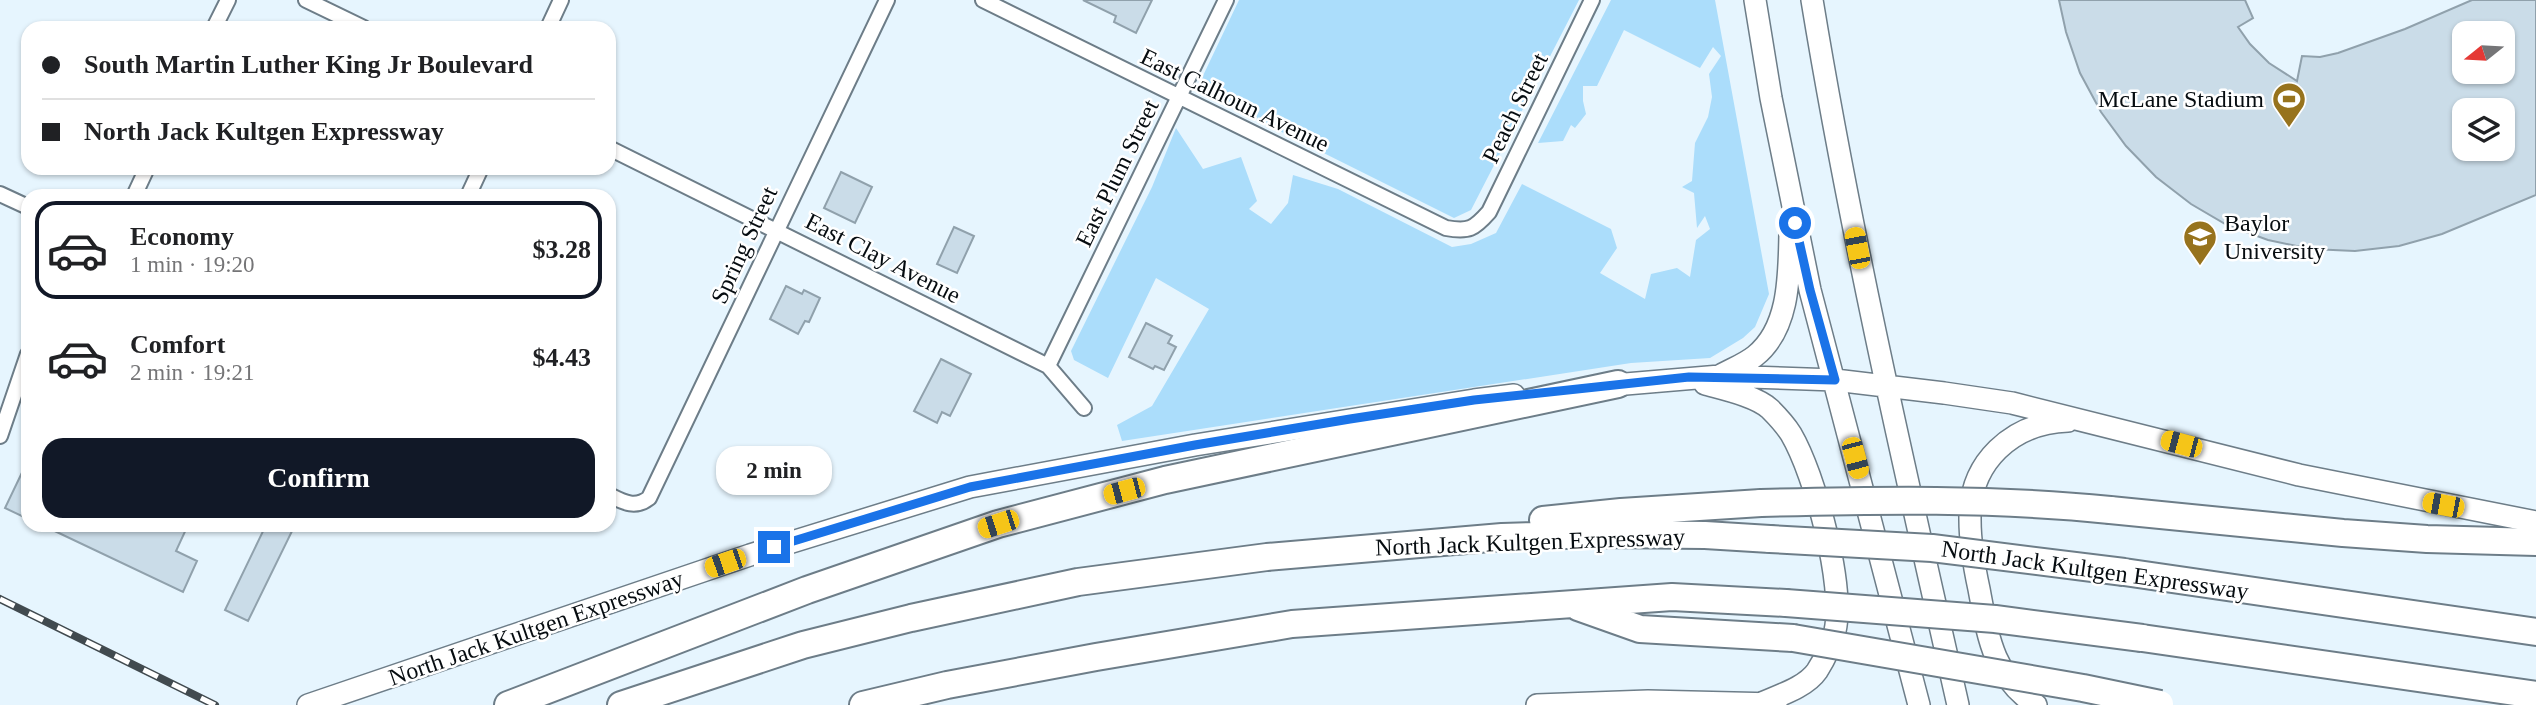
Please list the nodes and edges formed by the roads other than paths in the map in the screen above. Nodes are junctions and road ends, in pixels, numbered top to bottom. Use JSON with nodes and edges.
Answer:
{"nodes":[{"id":1,"x":228,"y":0,"type":"edge"},
{"id":2,"x":306,"y":0,"type":"edge"},
{"id":3,"x":561,"y":0,"type":"edge"},
{"id":4,"x":887,"y":0,"type":"edge"},
{"id":5,"x":983,"y":0,"type":"edge"},
{"id":6,"x":1226,"y":0,"type":"edge"},
{"id":7,"x":1592,"y":0,"type":"edge"},
{"id":8,"x":1755,"y":0,"type":"edge"},
{"id":9,"x":1812,"y":0,"type":"edge"},
{"id":10,"x":218,"y":21,"type":"edge"},
{"id":11,"x":350,"y":21,"type":"edge"},
{"id":12,"x":551,"y":21,"type":"edge"},
{"id":13,"x":1179,"y":98,"type":"junction"},
{"id":14,"x":616,"y":151,"type":"edge"},
{"id":15,"x":0,"y":194,"type":"edge"},
{"id":16,"x":1790,"y":200,"type":"junction"},
{"id":17,"x":21,"y":204,"type":"edge"},
{"id":18,"x":776,"y":229,"type":"junction"},
{"id":19,"x":1470,"y":230,"type":"joint"},
{"id":20,"x":1048,"y":366,"type":"junction"},
{"id":21,"x":21,"y":374,"type":"edge"},
{"id":22,"x":1720,"y":376,"type":"junction"},
{"id":23,"x":1835,"y":380,"type":"junction"},
{"id":24,"x":1653,"y":381,"type":"junction"},
{"id":25,"x":1618,"y":384,"type":"junction"},
{"id":26,"x":1885,"y":384,"type":"junction"},
{"id":27,"x":1084,"y":408,"type":"dead end"},
{"id":28,"x":2088,"y":421,"type":"junction"},
{"id":29,"x":0,"y":436,"type":"edge"},
{"id":30,"x":616,"y":498,"type":"edge"},
{"id":31,"x":2536,"y":522,"type":"edge"},
{"id":32,"x":2536,"y":542,"type":"edge"},
{"id":33,"x":1267,"y":557,"type":"junction"},
{"id":34,"x":1567,"y":603,"type":"junction"},
{"id":35,"x":2536,"y":632,"type":"edge"},
{"id":36,"x":2536,"y":695,"type":"edge"},
{"id":37,"x":1762,"y":703,"type":"junction"},
{"id":38,"x":308,"y":705,"type":"edge"},
{"id":39,"x":508,"y":705,"type":"edge"},
{"id":40,"x":621,"y":705,"type":"edge"},
{"id":41,"x":863,"y":705,"type":"edge"},
{"id":42,"x":1536,"y":705,"type":"edge"},
{"id":43,"x":1788,"y":705,"type":"edge"},
{"id":44,"x":1919,"y":705,"type":"edge"},
{"id":45,"x":1958,"y":705,"type":"edge"},
{"id":46,"x":2036,"y":705,"type":"edge"},
{"id":47,"x":2162,"y":705,"type":"edge"}],
"edges":[{"from":1,"to":10,"type":"street"},
{"from":2,"to":11,"type":"street"},
{"from":3,"to":12,"type":"street"},
{"from":4,"to":18,"type":"street","name":"Spring Street"},
{"from":5,"to":13,"type":"street","name":"East Calhoun Avenue"},
{"from":6,"to":13,"type":"street","name":"East Plum Street"},
{"from":7,"to":19,"type":"street","name":"Peach Street"},
{"from":8,"to":16,"type":"main road"},
{"from":9,"to":26,"type":"main road"},
{"from":13,"to":19,"type":"street","name":"East Calhoun Avenue"},
{"from":13,"to":20,"type":"street","name":"East Plum Street"},
{"from":14,"to":18,"type":"street","name":"East Clay Avenue"},
{"from":15,"to":17,"type":"street"},
{"from":16,"to":22,"type":"main road"},
{"from":16,"to":23,"type":"main road"},
{"from":18,"to":20,"type":"street","name":"East Clay Avenue"},
{"from":18,"to":30,"type":"street","name":"Spring Street"},
{"from":20,"to":27,"type":"street","name":"East Clay Avenue"},
{"from":21,"to":29,"type":"street"},
{"from":22,"to":23,"type":"main road","name":"North Jack Kultgen Expressway"},
{"from":22,"to":24,"type":"main road","name":"North Jack Kultgen Expressway"},
{"from":23,"to":26,"type":"main road","name":"North Jack Kultgen Expressway"},
{"from":23,"to":44,"type":"main road"},
{"from":24,"to":25,"type":"main road","name":"North Jack Kultgen Expressway"},
{"from":24,"to":37,"type":"main road"},
{"from":25,"to":38,"type":"main road","name":"North Jack Kultgen Expressway"},
{"from":25,"to":39,"type":"highway"},
{"from":26,"to":28,"type":"main road","name":"North Jack Kultgen Expressway"},
{"from":26,"to":45,"type":"main road"},
{"from":28,"to":31,"type":"main road","name":"North Jack Kultgen Expressway"},
{"from":28,"to":46,"type":"main road"},
{"from":32,"to":33,"type":"highway","bridge":true},
{"from":33,"to":35,"type":"highway","name":"North Jack Kultgen Expressway","bridge":true},
{"from":33,"to":40,"type":"highway","name":"North Jack Kultgen Expressway"},
{"from":34,"to":36,"type":"highway","bridge":true},
{"from":34,"to":41,"type":"highway"},
{"from":34,"to":47,"type":"highway","bridge":true},
{"from":37,"to":42,"type":"main road"},
{"from":37,"to":43,"type":"main road"}]}
